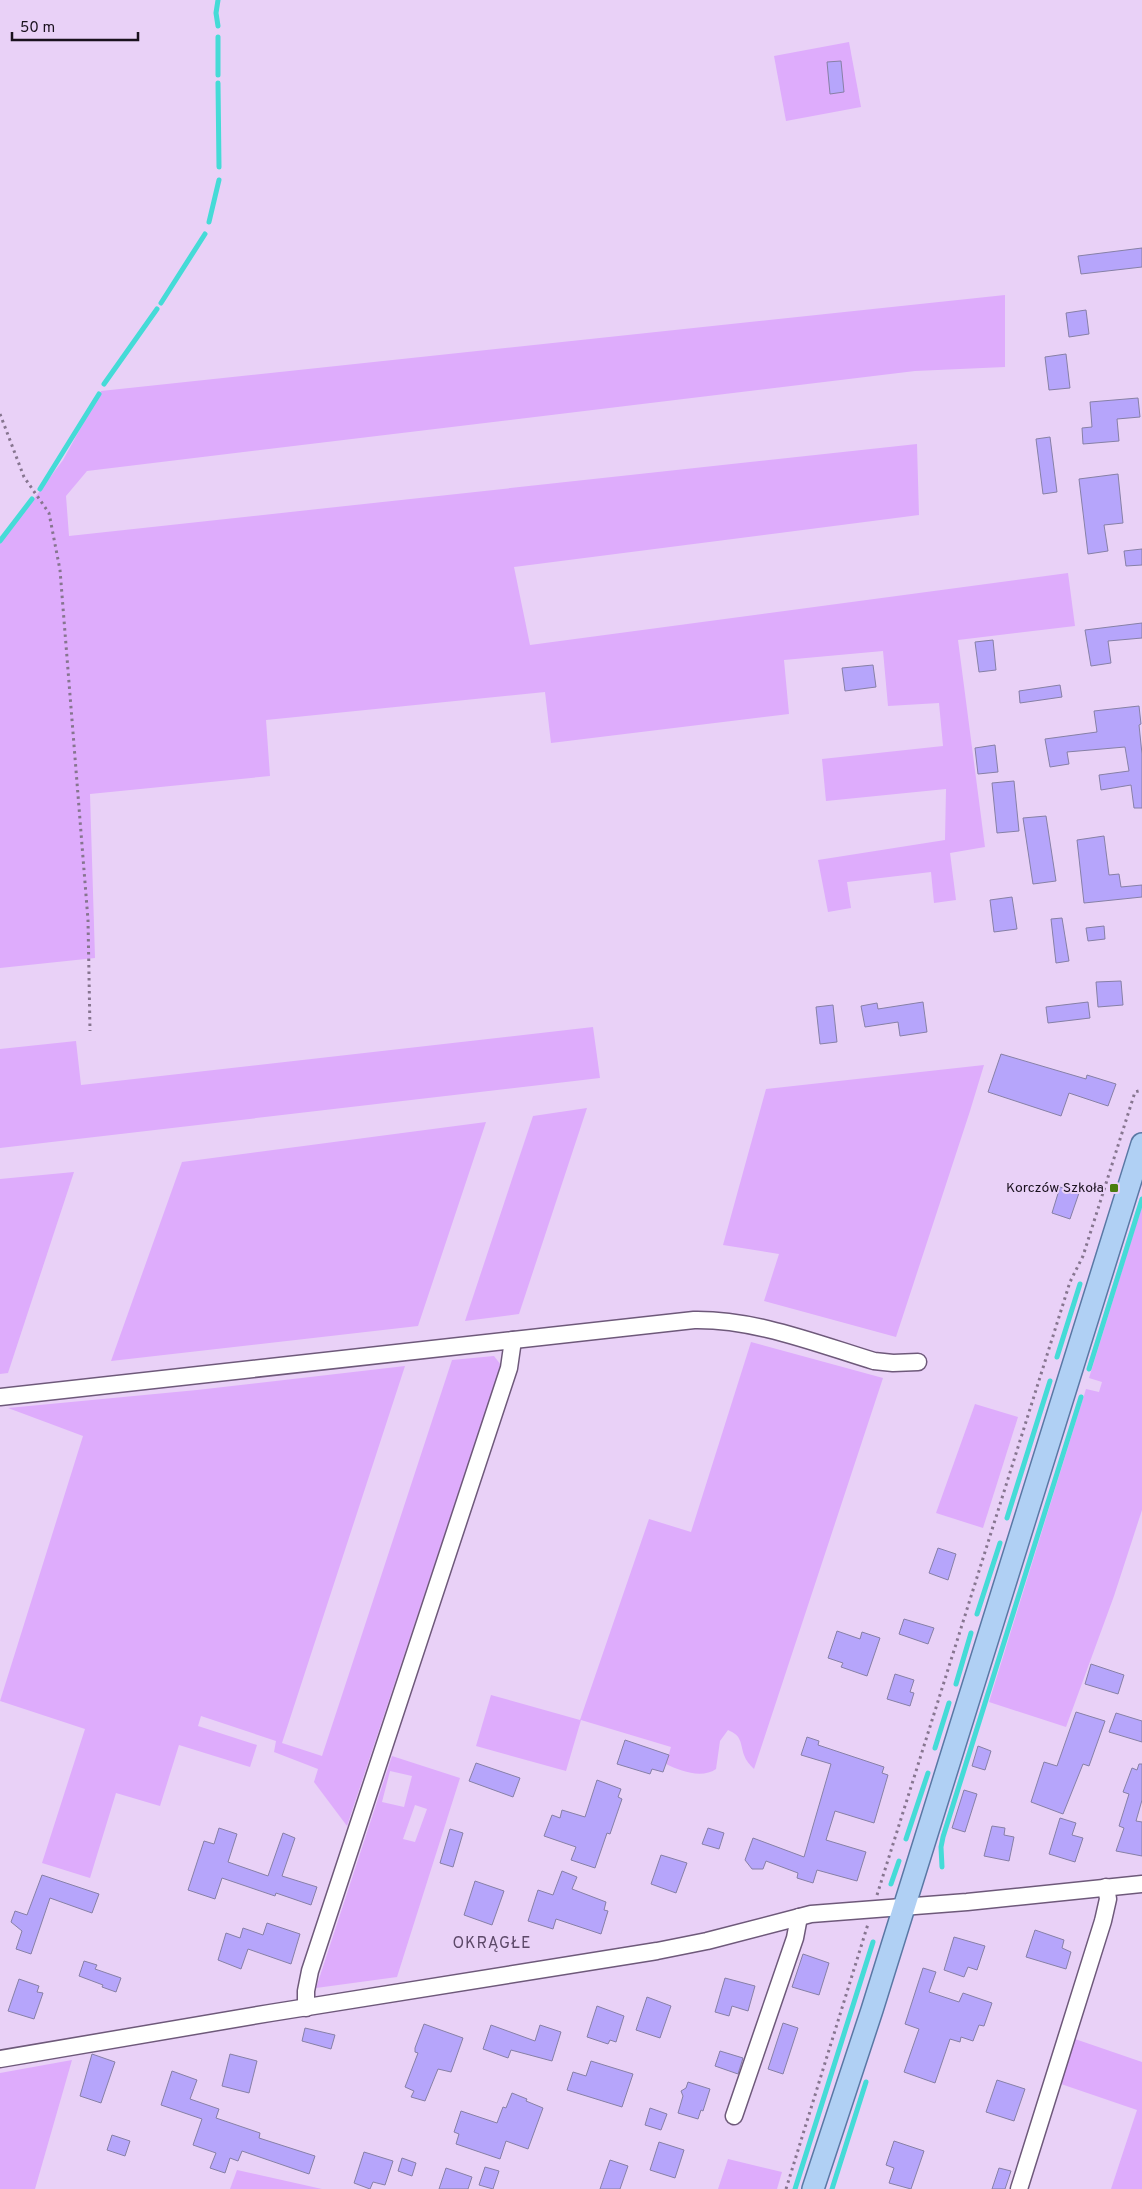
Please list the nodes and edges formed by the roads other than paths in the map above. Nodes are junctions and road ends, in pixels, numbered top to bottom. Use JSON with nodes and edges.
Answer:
{"nodes":[{"id":1,"x":1142,"y":1144,"type":"edge"},
{"id":2,"x":513,"y":1340,"type":"junction"},
{"id":3,"x":918,"y":1362,"type":"dead end"},
{"id":4,"x":0,"y":1397,"type":"edge"},
{"id":5,"x":1142,"y":1884,"type":"edge"},
{"id":6,"x":1106,"y":1887,"type":"junction"},
{"id":7,"x":904,"y":1907,"type":"junction"},
{"id":8,"x":799,"y":1917,"type":"junction"},
{"id":9,"x":306,"y":2008,"type":"junction"},
{"id":10,"x":0,"y":2059,"type":"edge"},
{"id":11,"x":734,"y":2116,"type":"dead end"},
{"id":12,"x":813,"y":2189,"type":"edge"},
{"id":13,"x":1019,"y":2189,"type":"edge"}],
"edges":[{"from":1,"to":7,"type":"main road"},
{"from":2,"to":3,"type":"street"},
{"from":2,"to":4,"type":"street"},
{"from":2,"to":9,"type":"street"},
{"from":5,"to":6,"type":"street"},
{"from":6,"to":7,"type":"street"},
{"from":6,"to":13,"type":"street"},
{"from":7,"to":8,"type":"street"},
{"from":7,"to":12,"type":"main road"},
{"from":8,"to":9,"type":"street"},
{"from":8,"to":11,"type":"street"},
{"from":9,"to":10,"type":"street"}]}
